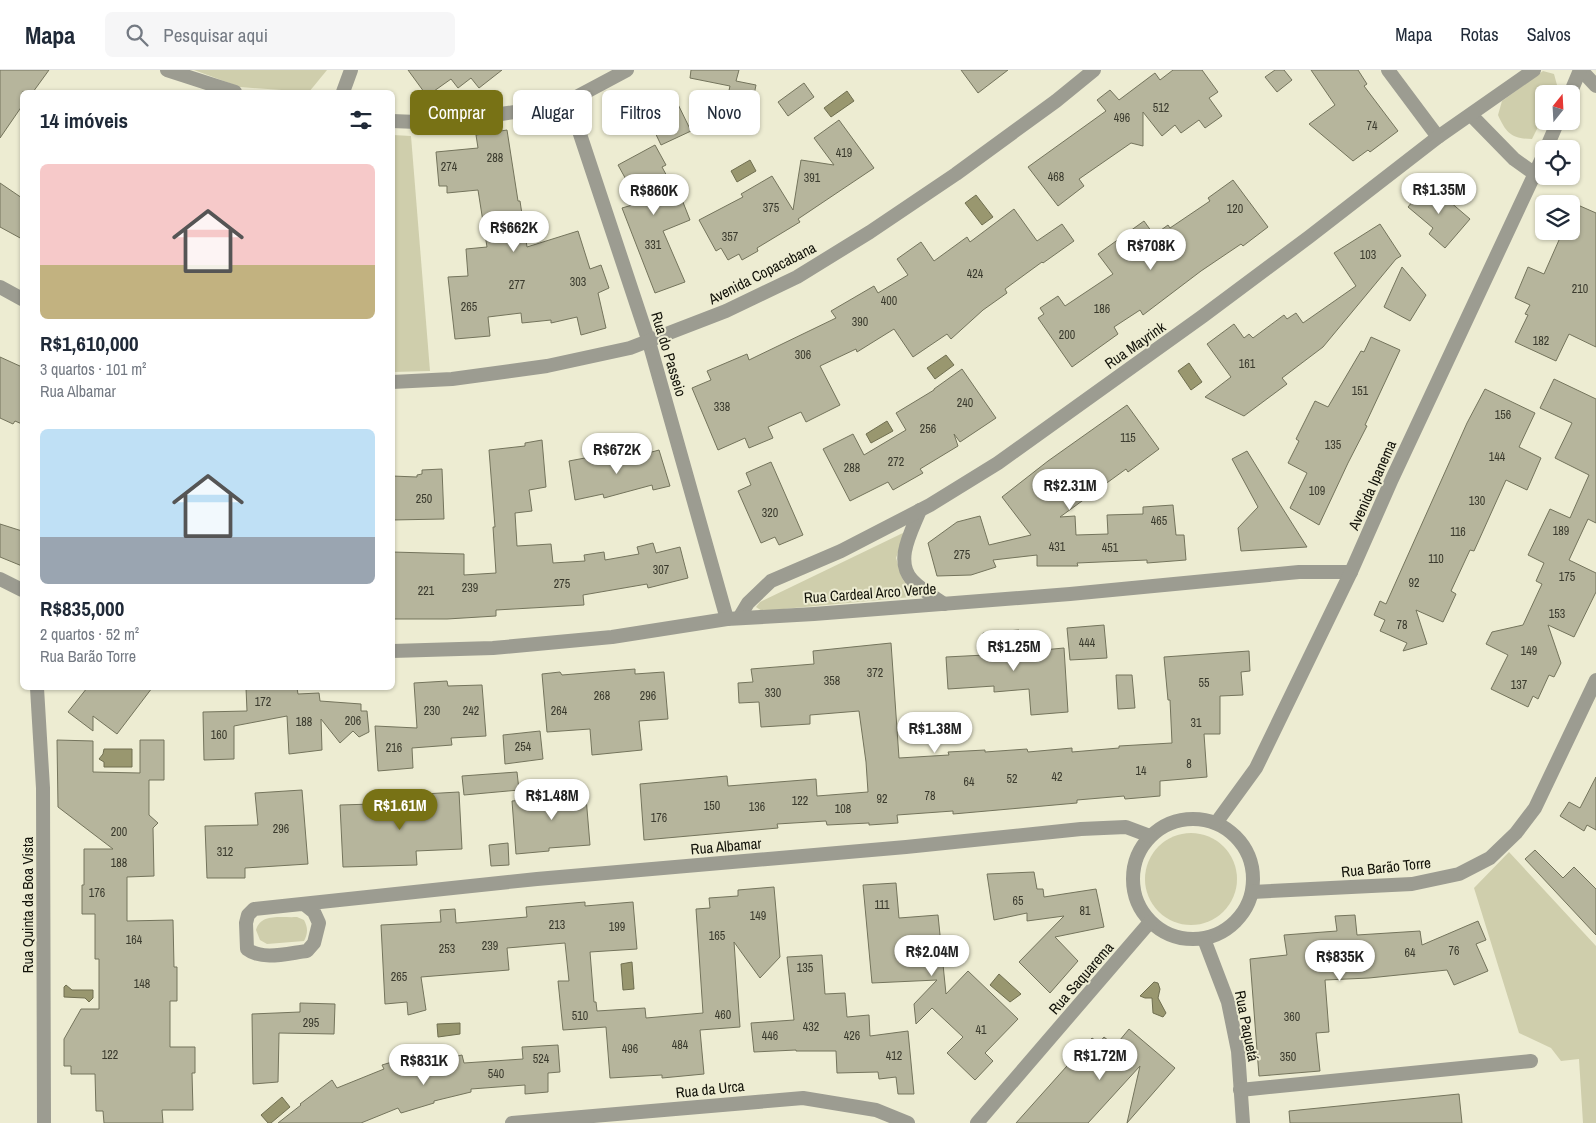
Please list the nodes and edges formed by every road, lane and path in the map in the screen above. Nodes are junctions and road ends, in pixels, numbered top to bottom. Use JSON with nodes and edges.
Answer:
{"nodes":[{"id":1,"x":167,"y":70,"type":"edge"},
{"id":2,"x":351,"y":70,"type":"edge"},
{"id":3,"x":627,"y":70,"type":"edge"},
{"id":4,"x":1094,"y":70,"type":"edge"},
{"id":5,"x":1388,"y":70,"type":"edge"},
{"id":6,"x":1534,"y":70,"type":"edge"},
{"id":7,"x":1581,"y":70,"type":"edge"},
{"id":8,"x":1574,"y":85,"type":"edge"},
{"id":9,"x":1596,"y":86,"type":"edge"},
{"id":10,"x":229,"y":90,"type":"edge"},
{"id":11,"x":343,"y":90,"type":"edge"},
{"id":12,"x":590,"y":90,"type":"edge"},
{"id":13,"x":513,"y":112,"type":"edge"},
{"id":14,"x":1471,"y":115,"type":"junction"},
{"id":15,"x":395,"y":121,"type":"edge"},
{"id":16,"x":580,"y":135,"type":"edge"},
{"id":17,"x":1438,"y":137,"type":"junction"},
{"id":18,"x":1535,"y":174,"type":"joint"},
{"id":19,"x":0,"y":287,"type":"edge"},
{"id":20,"x":20,"y":298,"type":"edge"},
{"id":21,"x":649,"y":342,"type":"junction"},
{"id":22,"x":395,"y":382,"type":"edge"},
{"id":23,"x":920,"y":510,"type":"junction"},
{"id":24,"x":1352,"y":572,"type":"junction"},
{"id":25,"x":0,"y":579,"type":"edge"},
{"id":26,"x":20,"y":589,"type":"edge"},
{"id":27,"x":944,"y":604,"type":"junction"},
{"id":28,"x":733,"y":619,"type":"junction"},
{"id":29,"x":395,"y":651,"type":"edge"},
{"id":30,"x":1596,"y":680,"type":"edge"},
{"id":31,"x":37,"y":690,"type":"edge"},
{"id":32,"x":1216,"y":823,"type":"junction"},
{"id":33,"x":1150,"y":836,"type":"junction"},
{"id":34,"x":1252,"y":892,"type":"junction"},
{"id":35,"x":304,"y":904,"type":"junction"},
{"id":36,"x":1150,"y":922,"type":"junction"},
{"id":37,"x":1204,"y":939,"type":"junction"},
{"id":38,"x":1531,"y":1061,"type":"dead end"},
{"id":39,"x":1240,"y":1090,"type":"junction"},
{"id":40,"x":44,"y":1123,"type":"edge"},
{"id":41,"x":512,"y":1123,"type":"edge"},
{"id":42,"x":908,"y":1123,"type":"edge"},
{"id":43,"x":977,"y":1123,"type":"edge"},
{"id":44,"x":1243,"y":1123,"type":"edge"}],
"edges":[{"from":1,"to":10,"type":"street"},
{"from":2,"to":11,"type":"street"},
{"from":3,"to":12,"type":"street"},
{"from":4,"to":21,"type":"street","name":"Avenida Copacabana"},
{"from":5,"to":17,"type":"street"},
{"from":6,"to":14,"type":"street","name":"Rua Mayrink"},
{"from":7,"to":8,"type":"street"},
{"from":7,"to":9,"type":"street"},
{"from":13,"to":15,"type":"street"},
{"from":14,"to":17,"type":"street","name":"Rua Mayrink"},
{"from":14,"to":18,"type":"street"},
{"from":16,"to":21,"type":"street","name":"Rua do Passeio"},
{"from":17,"to":23,"type":"street","name":"Rua Mayrink"},
{"from":18,"to":24,"type":"street","name":"Avenida Ipanema"},
{"from":19,"to":20,"type":"street"},
{"from":21,"to":22,"type":"street","name":"Avenida Copacabana"},
{"from":21,"to":28,"type":"street","name":"Rua do Passeio"},
{"from":23,"to":27,"type":"street"},
{"from":23,"to":28,"type":"street","name":"Rua Mayrink"},
{"from":24,"to":27,"type":"street","name":"Rua Cardeal Arco Verde"},
{"from":24,"to":32,"type":"street","name":"Avenida Ipanema"},
{"from":25,"to":26,"type":"street"},
{"from":27,"to":28,"type":"street","name":"Rua Cardeal Arco Verde"},
{"from":28,"to":29,"type":"street","name":"Rua Cardeal Arco Verde"},
{"from":30,"to":34,"type":"street","name":"Rua Barão Torre"},
{"from":31,"to":40,"type":"street","name":"Rua Quinta da Boa Vista"},
{"from":32,"to":33,"type":"street"},
{"from":32,"to":34,"type":"street"},
{"from":33,"to":35,"type":"street","name":"Rua Albamar"},
{"from":33,"to":36,"type":"street"},
{"from":34,"to":37,"type":"street"},
{"from":35,"to":35,"type":"street","name":"Rua Albamar"},
{"from":36,"to":37,"type":"street"},
{"from":36,"to":43,"type":"street","name":"Rua Saquarema"},
{"from":37,"to":39,"type":"street","name":"Rua Paquetá"},
{"from":38,"to":39,"type":"street"},
{"from":39,"to":44,"type":"street","name":"Rua Paquetá"},
{"from":41,"to":42,"type":"street","name":"Rua da Urca"}]}
